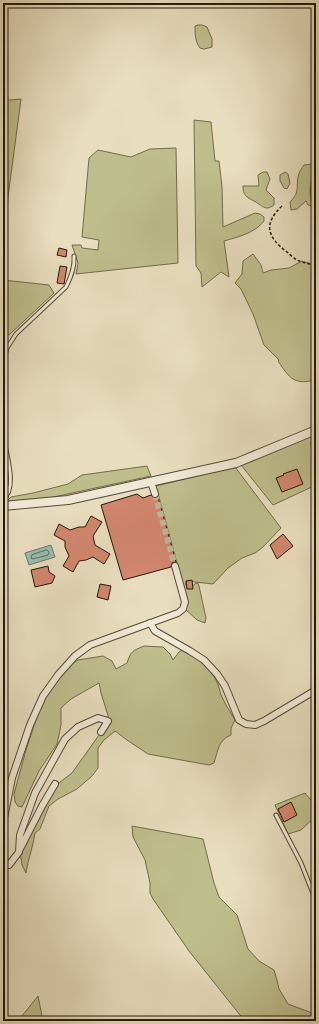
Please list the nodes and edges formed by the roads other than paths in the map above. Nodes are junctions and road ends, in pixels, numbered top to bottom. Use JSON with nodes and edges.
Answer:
{"nodes":[{"id":1,"x":74,"y":256,"type":"dead end"},
{"id":2,"x":3,"y":362,"type":"edge"},
{"id":3,"x":316,"y":430,"type":"edge"},
{"id":4,"x":3,"y":436,"type":"edge"},
{"id":5,"x":151,"y":482,"type":"junction"},
{"id":6,"x":154,"y":494,"type":"tunnel mouth"},
{"id":7,"x":3,"y":500,"type":"edge"},
{"id":8,"x":3,"y":506,"type":"edge"},
{"id":9,"x":175,"y":566,"type":"tunnel mouth"},
{"id":10,"x":150,"y":623,"type":"junction"},
{"id":11,"x":316,"y":690,"type":"edge"},
{"id":12,"x":102,"y":732,"type":"dead end"},
{"id":13,"x":55,"y":784,"type":"dead end"},
{"id":14,"x":276,"y":815,"type":"dead end"},
{"id":15,"x":19,"y":852,"type":"junction"},
{"id":16,"x":3,"y":867,"type":"edge"},
{"id":17,"x":316,"y":901,"type":"edge"}],
"edges":[{"from":1,"to":2,"type":"lane"},
{"from":3,"to":5,"type":"street"},
{"from":4,"to":7,"type":"lane"},
{"from":5,"to":6,"type":"street"},
{"from":5,"to":8,"type":"street"},
{"from":9,"to":10,"type":"street"},
{"from":10,"to":11,"type":"street"},
{"from":10,"to":16,"type":"street"},
{"from":12,"to":15,"type":"street"},
{"from":13,"to":15,"type":"street"},
{"from":14,"to":17,"type":"lane"},
{"from":15,"to":16,"type":"street"}]}
